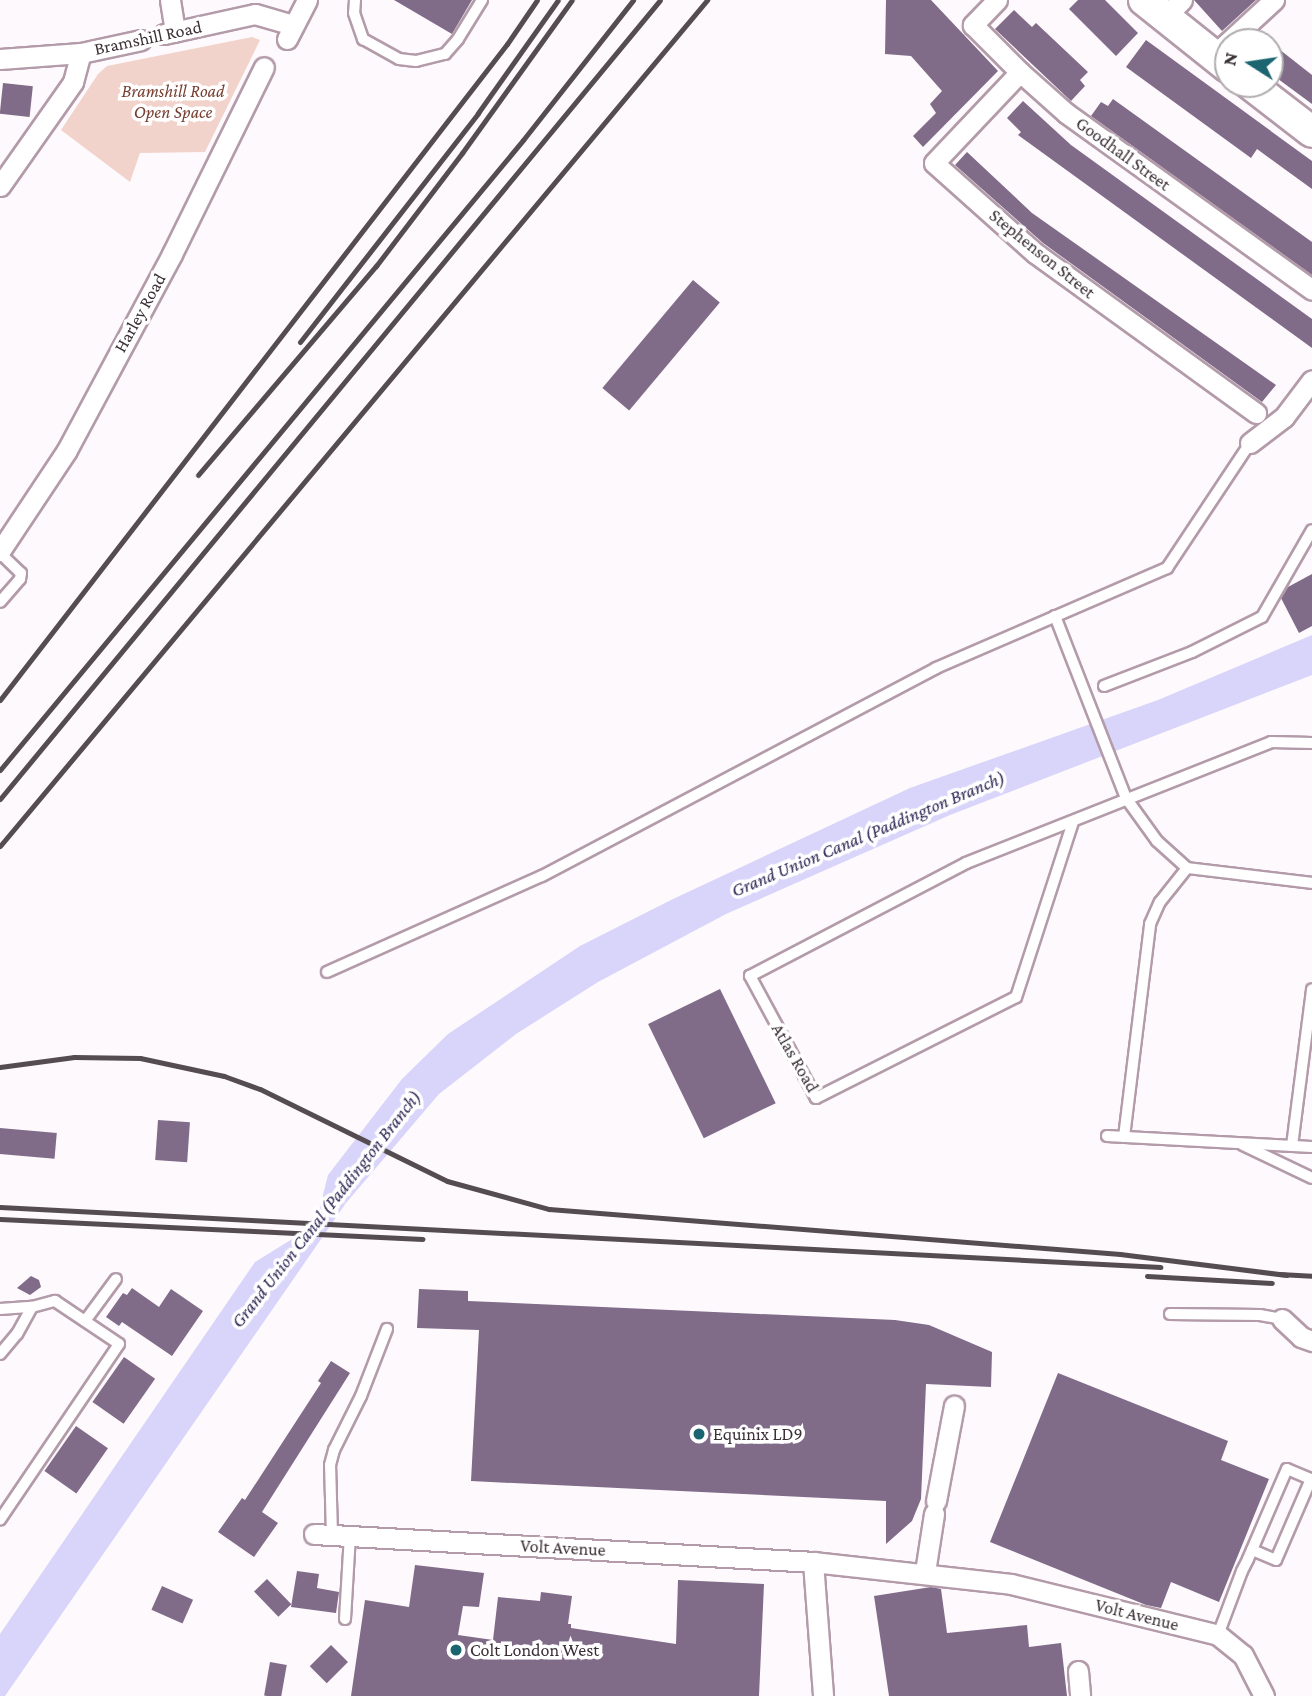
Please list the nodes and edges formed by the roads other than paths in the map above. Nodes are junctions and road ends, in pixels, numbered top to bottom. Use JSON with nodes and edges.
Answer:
{"nodes":[{"id":1,"x":170,"y":0,"type":"edge"},
{"id":2,"x":307,"y":0,"type":"edge"},
{"id":3,"x":355,"y":0,"type":"edge"},
{"id":4,"x":482,"y":0,"type":"edge"},
{"id":5,"x":997,"y":0,"type":"edge"},
{"id":6,"x":1274,"y":0,"type":"edge"},
{"id":7,"x":1164,"y":5,"type":"edge"},
{"id":8,"x":1249,"y":28,"type":"edge"},
{"id":9,"x":170,"y":33,"type":"junction"},
{"id":10,"x":141,"y":40,"type":"joint"},
{"id":11,"x":81,"y":52,"type":"junction"},
{"id":12,"x":1214,"y":55,"type":"edge"},
{"id":13,"x":0,"y":59,"type":"edge"},
{"id":14,"x":264,"y":67,"type":"dead end"},
{"id":15,"x":1020,"y":72,"type":"junction"},
{"id":16,"x":1268,"y":98,"type":"edge"},
{"id":17,"x":1312,"y":132,"type":"edge"},
{"id":18,"x":0,"y":186,"type":"edge"},
{"id":19,"x":1312,"y":290,"type":"edge"},
{"id":20,"x":1312,"y":380,"type":"edge"},
{"id":21,"x":1256,"y":413,"type":"dead end"},
{"id":22,"x":1250,"y":443,"type":"joint"},
{"id":23,"x":1312,"y":530,"type":"edge"},
{"id":24,"x":0,"y":552,"type":"edge"},
{"id":25,"x":0,"y":601,"type":"edge"},
{"id":26,"x":1055,"y":616,"type":"junction"},
{"id":27,"x":1104,"y":686,"type":"dead end"},
{"id":28,"x":1312,"y":743,"type":"edge"},
{"id":29,"x":1125,"y":794,"type":"junction"},
{"id":30,"x":1073,"y":822,"type":"junction"},
{"id":31,"x":1187,"y":868,"type":"junction"},
{"id":32,"x":1312,"y":883,"type":"edge"},
{"id":33,"x":327,"y":972,"type":"dead end"},
{"id":34,"x":1312,"y":989,"type":"edge"},
{"id":35,"x":1108,"y":1136,"type":"dead end"},
{"id":36,"x":1124,"y":1137,"type":"junction"},
{"id":37,"x":1239,"y":1143,"type":"junction"},
{"id":38,"x":1292,"y":1146,"type":"junction"},
{"id":39,"x":1312,"y":1147,"type":"edge"},
{"id":40,"x":1312,"y":1178,"type":"edge"},
{"id":41,"x":116,"y":1279,"type":"dead end"},
{"id":42,"x":32,"y":1307,"type":"junction"},
{"id":43,"x":0,"y":1309,"type":"edge"},
{"id":44,"x":1170,"y":1314,"type":"dead end"},
{"id":45,"x":1282,"y":1319,"type":"joint"},
{"id":46,"x":85,"y":1321,"type":"junction"},
{"id":47,"x":387,"y":1329,"type":"dead end"},
{"id":48,"x":1312,"y":1341,"type":"edge"},
{"id":49,"x":0,"y":1354,"type":"edge"},
{"id":50,"x":954,"y":1406,"type":"dead end"},
{"id":51,"x":0,"y":1520,"type":"edge"},
{"id":52,"x":332,"y":1535,"type":"junction"},
{"id":53,"x":1252,"y":1550,"type":"junction"},
{"id":54,"x":813,"y":1562,"type":"junction"},
{"id":55,"x":925,"y":1572,"type":"junction"},
{"id":56,"x":345,"y":1619,"type":"dead end"},
{"id":57,"x":1218,"y":1635,"type":"junction"},
{"id":58,"x":1078,"y":1671,"type":"dead end"},
{"id":59,"x":823,"y":1696,"type":"edge"},
{"id":60,"x":1080,"y":1696,"type":"edge"},
{"id":61,"x":1264,"y":1696,"type":"edge"}],
"edges":[{"from":1,"to":9,"type":"street"},
{"from":2,"to":9,"type":"street","name":"Bramshill Road"},
{"from":3,"to":4,"type":"lane"},
{"from":5,"to":15,"type":"street","name":"Goodhall Street"},
{"from":6,"to":8,"type":"street"},
{"from":7,"to":12,"type":"main road"},
{"from":9,"to":10,"type":"lane","name":"Bramshill Road"},
{"from":10,"to":11,"type":"street","name":"Bramshill Road"},
{"from":11,"to":13,"type":"street","name":"Bramshill Road"},
{"from":11,"to":18,"type":"street"},
{"from":14,"to":24,"type":"street","name":"Harley Road"},
{"from":15,"to":19,"type":"street","name":"Goodhall Street"},
{"from":15,"to":21,"type":"street","name":"Stephenson Street"},
{"from":16,"to":17,"type":"main road"},
{"from":20,"to":22,"type":"street"},
{"from":22,"to":26,"type":"lane"},
{"from":23,"to":27,"type":"lane"},
{"from":24,"to":25,"type":"lane"},
{"from":26,"to":29,"type":"lane"},
{"from":26,"to":33,"type":"lane"},
{"from":28,"to":29,"type":"lane","name":"Atlas Road"},
{"from":29,"to":30,"type":"lane","name":"Atlas Road"},
{"from":29,"to":31,"type":"lane"},
{"from":30,"to":30,"type":"lane","name":"Atlas Road"},
{"from":31,"to":32,"type":"lane"},
{"from":31,"to":36,"type":"lane"},
{"from":34,"to":38,"type":"lane"},
{"from":35,"to":36,"type":"lane"},
{"from":36,"to":37,"type":"lane"},
{"from":37,"to":38,"type":"lane"},
{"from":37,"to":40,"type":"lane"},
{"from":38,"to":39,"type":"lane"},
{"from":41,"to":46,"type":"lane"},
{"from":42,"to":43,"type":"lane"},
{"from":42,"to":46,"type":"lane"},
{"from":42,"to":49,"type":"lane"},
{"from":44,"to":45,"type":"lane"},
{"from":45,"to":48,"type":"street"},
{"from":46,"to":51,"type":"lane"},
{"from":47,"to":52,"type":"lane"},
{"from":50,"to":55,"type":"street"},
{"from":52,"to":54,"type":"street","name":"Volt Avenue"},
{"from":52,"to":56,"type":"lane"},
{"from":53,"to":53,"type":"lane"},
{"from":53,"to":57,"type":"lane"},
{"from":54,"to":55,"type":"street","name":"Volt Avenue"},
{"from":54,"to":59,"type":"street"},
{"from":55,"to":57,"type":"street","name":"Volt Avenue"},
{"from":57,"to":61,"type":"street","name":"Volt Avenue"},
{"from":58,"to":60,"type":"street"}]}
